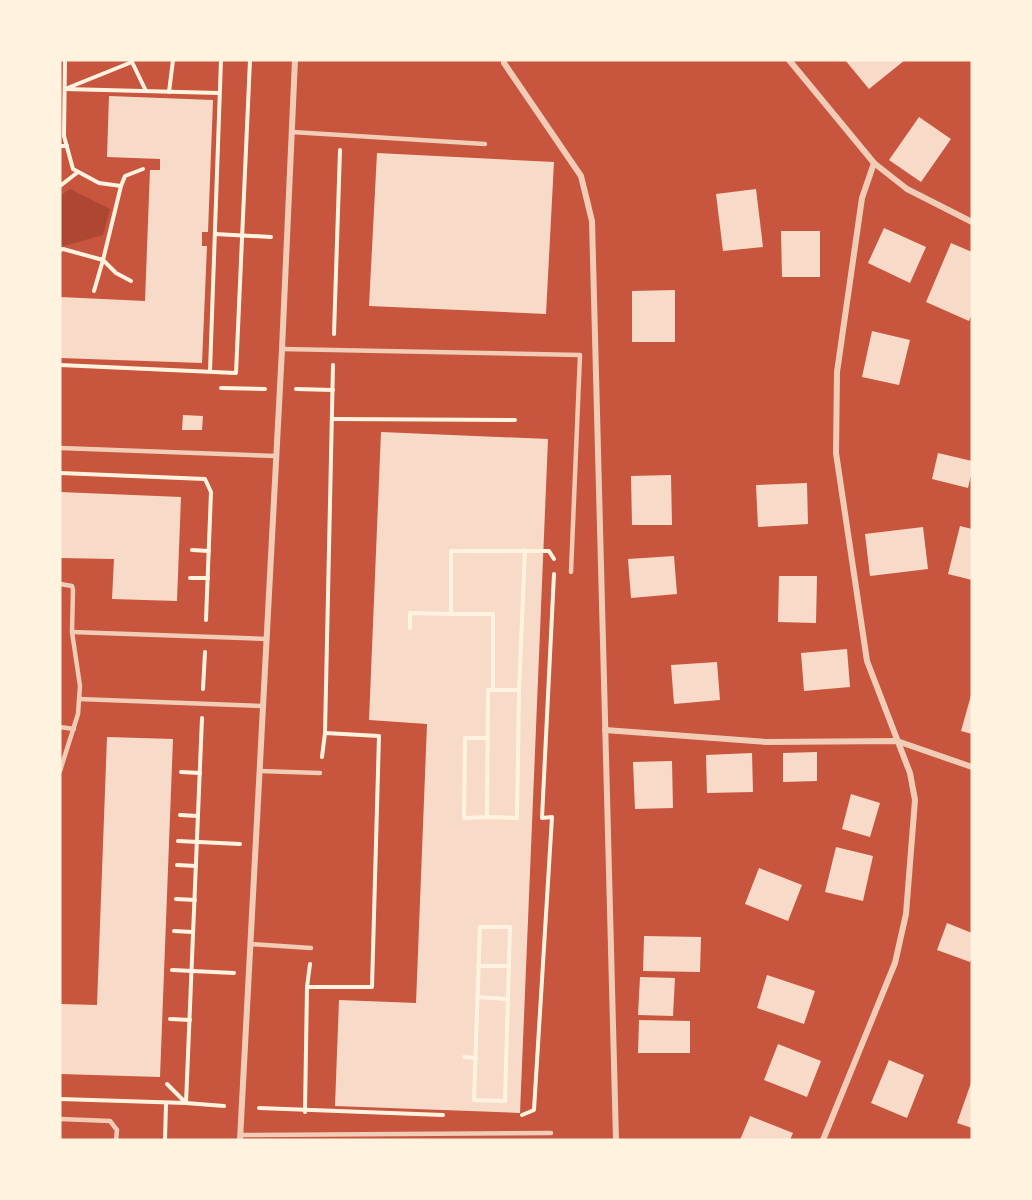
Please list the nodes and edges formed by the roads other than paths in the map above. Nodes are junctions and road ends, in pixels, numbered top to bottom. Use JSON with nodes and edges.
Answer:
{"nodes":[{"id":1,"x":295,"y":60,"type":"edge"},
{"id":2,"x":504,"y":60,"type":"edge"},
{"id":3,"x":789,"y":60,"type":"edge"},
{"id":4,"x":292,"y":132,"type":"junction"},
{"id":5,"x":485,"y":144,"type":"dead end"},
{"id":6,"x":874,"y":164,"type":"junction"},
{"id":7,"x":972,"y":222,"type":"edge"},
{"id":8,"x":282,"y":349,"type":"junction"},
{"id":9,"x":60,"y":448,"type":"edge"},
{"id":10,"x":276,"y":456,"type":"junction"},
{"id":11,"x":571,"y":572,"type":"dead end"},
{"id":12,"x":60,"y":584,"type":"edge"},
{"id":13,"x":72,"y":632,"type":"junction"},
{"id":14,"x":267,"y":639,"type":"junction"},
{"id":15,"x":79,"y":699,"type":"junction"},
{"id":16,"x":264,"y":706,"type":"junction"},
{"id":17,"x":60,"y":727,"type":"edge"},
{"id":18,"x":74,"y":729,"type":"junction"},
{"id":19,"x":605,"y":730,"type":"junction"},
{"id":20,"x":897,"y":741,"type":"junction"},
{"id":21,"x":972,"y":767,"type":"edge"},
{"id":22,"x":60,"y":771,"type":"edge"},
{"id":23,"x":260,"y":771,"type":"junction"},
{"id":24,"x":320,"y":773,"type":"road end"},
{"id":25,"x":250,"y":944,"type":"junction"},
{"id":26,"x":311,"y":948,"type":"road end"},
{"id":27,"x":60,"y":1119,"type":"edge"},
{"id":28,"x":551,"y":1133,"type":"dead end"},
{"id":29,"x":240,"y":1137,"type":"edge"},
{"id":30,"x":116,"y":1140,"type":"edge"},
{"id":31,"x":616,"y":1140,"type":"edge"},
{"id":32,"x":823,"y":1140,"type":"edge"}],
"edges":[{"from":1,"to":4,"type":"street"},
{"from":2,"to":19,"type":"street"},
{"from":3,"to":6,"type":"street"},
{"from":4,"to":5,"type":"lane"},
{"from":4,"to":8,"type":"street"},
{"from":6,"to":7,"type":"street"},
{"from":6,"to":20,"type":"street"},
{"from":8,"to":10,"type":"street"},
{"from":8,"to":11,"type":"lane"},
{"from":9,"to":10,"type":"lane"},
{"from":10,"to":14,"type":"street"},
{"from":12,"to":13,"type":"lane"},
{"from":13,"to":14,"type":"lane"},
{"from":13,"to":15,"type":"lane"},
{"from":14,"to":16,"type":"street"},
{"from":15,"to":16,"type":"lane"},
{"from":15,"to":18,"type":"lane"},
{"from":16,"to":23,"type":"street"},
{"from":17,"to":18,"type":"lane"},
{"from":18,"to":22,"type":"lane"},
{"from":19,"to":20,"type":"street"},
{"from":19,"to":31,"type":"street"},
{"from":20,"to":21,"type":"street"},
{"from":20,"to":32,"type":"street"},
{"from":23,"to":24,"type":"lane"},
{"from":23,"to":25,"type":"street"},
{"from":25,"to":26,"type":"lane"},
{"from":25,"to":29,"type":"street"},
{"from":27,"to":30,"type":"lane"},
{"from":28,"to":29,"type":"lane"}]}
